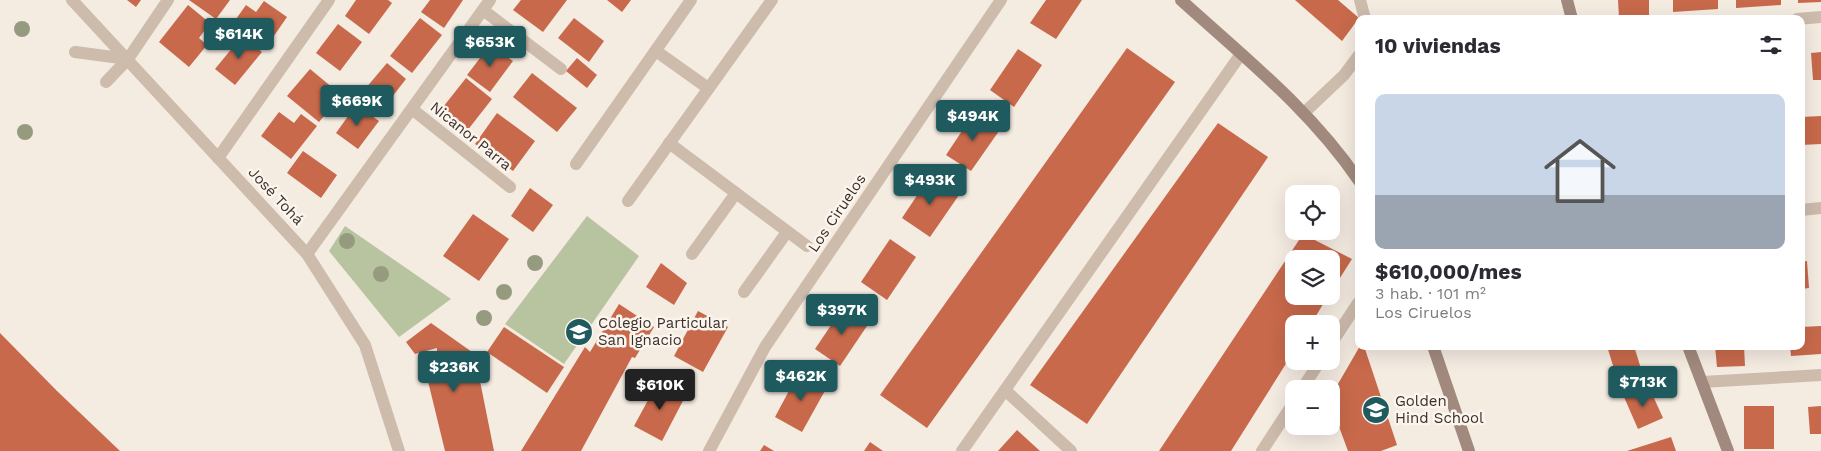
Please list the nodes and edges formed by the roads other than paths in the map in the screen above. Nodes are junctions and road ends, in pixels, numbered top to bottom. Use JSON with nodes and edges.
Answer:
{"nodes":[{"id":1,"x":72,"y":0,"type":"edge"},
{"id":2,"x":168,"y":0,"type":"edge"},
{"id":3,"x":329,"y":0,"type":"edge"},
{"id":4,"x":691,"y":0,"type":"edge"},
{"id":5,"x":772,"y":0,"type":"edge"},
{"id":6,"x":1001,"y":0,"type":"edge"},
{"id":7,"x":1181,"y":0,"type":"edge"},
{"id":8,"x":1360,"y":0,"type":"edge"},
{"id":9,"x":1567,"y":0,"type":"edge"},
{"id":10,"x":487,"y":5,"type":"edge"},
{"id":11,"x":1364,"y":15,"type":"edge"},
{"id":12,"x":1571,"y":15,"type":"edge"},
{"id":13,"x":1821,"y":17,"type":"edge"},
{"id":14,"x":1805,"y":18,"type":"edge"},
{"id":15,"x":656,"y":51,"type":"junction"},
{"id":16,"x":75,"y":52,"type":"dead end"},
{"id":17,"x":1241,"y":54,"type":"junction"},
{"id":18,"x":128,"y":59,"type":"junction"},
{"id":19,"x":1355,"y":60,"type":"edge"},
{"id":20,"x":561,"y":69,"type":"dead end"},
{"id":21,"x":106,"y":82,"type":"dead end"},
{"id":22,"x":708,"y":88,"type":"junction"},
{"id":23,"x":412,"y":109,"type":"junction"},
{"id":24,"x":1304,"y":112,"type":"junction"},
{"id":25,"x":669,"y":143,"type":"junction"},
{"id":26,"x":218,"y":158,"type":"junction"},
{"id":27,"x":576,"y":164,"type":"dead end"},
{"id":28,"x":1355,"y":176,"type":"edge"},
{"id":29,"x":510,"y":187,"type":"dead end"},
{"id":30,"x":736,"y":193,"type":"junction"},
{"id":31,"x":628,"y":201,"type":"dead end"},
{"id":32,"x":1821,"y":208,"type":"edge"},
{"id":33,"x":1805,"y":210,"type":"edge"},
{"id":34,"x":787,"y":232,"type":"junction"},
{"id":35,"x":807,"y":246,"type":"dead end"},
{"id":36,"x":308,"y":254,"type":"junction"},
{"id":37,"x":692,"y":254,"type":"dead end"},
{"id":38,"x":744,"y":292,"type":"dead end"},
{"id":39,"x":1355,"y":308,"type":"edge"},
{"id":40,"x":1340,"y":330,"type":"edge"},
{"id":41,"x":1435,"y":350,"type":"edge"},
{"id":42,"x":1690,"y":350,"type":"edge"},
{"id":43,"x":1821,"y":375,"type":"edge"},
{"id":44,"x":1702,"y":382,"type":"junction"},
{"id":45,"x":1004,"y":390,"type":"junction"},
{"id":46,"x":1285,"y":416,"type":"edge"},
{"id":47,"x":400,"y":451,"type":"edge"},
{"id":48,"x":709,"y":451,"type":"edge"},
{"id":49,"x":962,"y":451,"type":"edge"},
{"id":50,"x":1071,"y":451,"type":"edge"},
{"id":51,"x":1262,"y":451,"type":"edge"},
{"id":52,"x":1469,"y":451,"type":"edge"},
{"id":53,"x":1728,"y":451,"type":"edge"}],
"edges":[{"from":1,"to":18,"type":"street","name":"José Tohá"},
{"from":2,"to":18,"type":"street"},
{"from":3,"to":26,"type":"street"},
{"from":4,"to":15,"type":"street"},
{"from":5,"to":22,"type":"street"},
{"from":6,"to":48,"type":"street","name":"Los Ciruelos"},
{"from":7,"to":17,"type":"main road"},
{"from":8,"to":11,"type":"street"},
{"from":9,"to":12,"type":"main road"},
{"from":10,"to":20,"type":"street"},
{"from":10,"to":23,"type":"street"},
{"from":13,"to":14,"type":"street"},
{"from":15,"to":22,"type":"street"},
{"from":15,"to":27,"type":"street"},
{"from":16,"to":18,"type":"street"},
{"from":17,"to":24,"type":"main road"},
{"from":17,"to":45,"type":"street"},
{"from":18,"to":21,"type":"street"},
{"from":18,"to":26,"type":"street","name":"José Tohá"},
{"from":19,"to":24,"type":"street"},
{"from":22,"to":25,"type":"street"},
{"from":23,"to":29,"type":"street","name":"Nicanor Parra"},
{"from":23,"to":36,"type":"street"},
{"from":24,"to":28,"type":"main road"},
{"from":25,"to":30,"type":"street"},
{"from":25,"to":31,"type":"street"},
{"from":26,"to":36,"type":"street","name":"José Tohá"},
{"from":30,"to":34,"type":"street"},
{"from":30,"to":37,"type":"street"},
{"from":32,"to":33,"type":"street"},
{"from":34,"to":35,"type":"street"},
{"from":34,"to":38,"type":"street"},
{"from":36,"to":47,"type":"street","name":"José Tohá"},
{"from":39,"to":40,"type":"street"},
{"from":41,"to":52,"type":"main road"},
{"from":42,"to":44,"type":"main road"},
{"from":43,"to":44,"type":"street"},
{"from":44,"to":53,"type":"main road"},
{"from":45,"to":49,"type":"street"},
{"from":45,"to":50,"type":"street"},
{"from":46,"to":51,"type":"street"}]}
